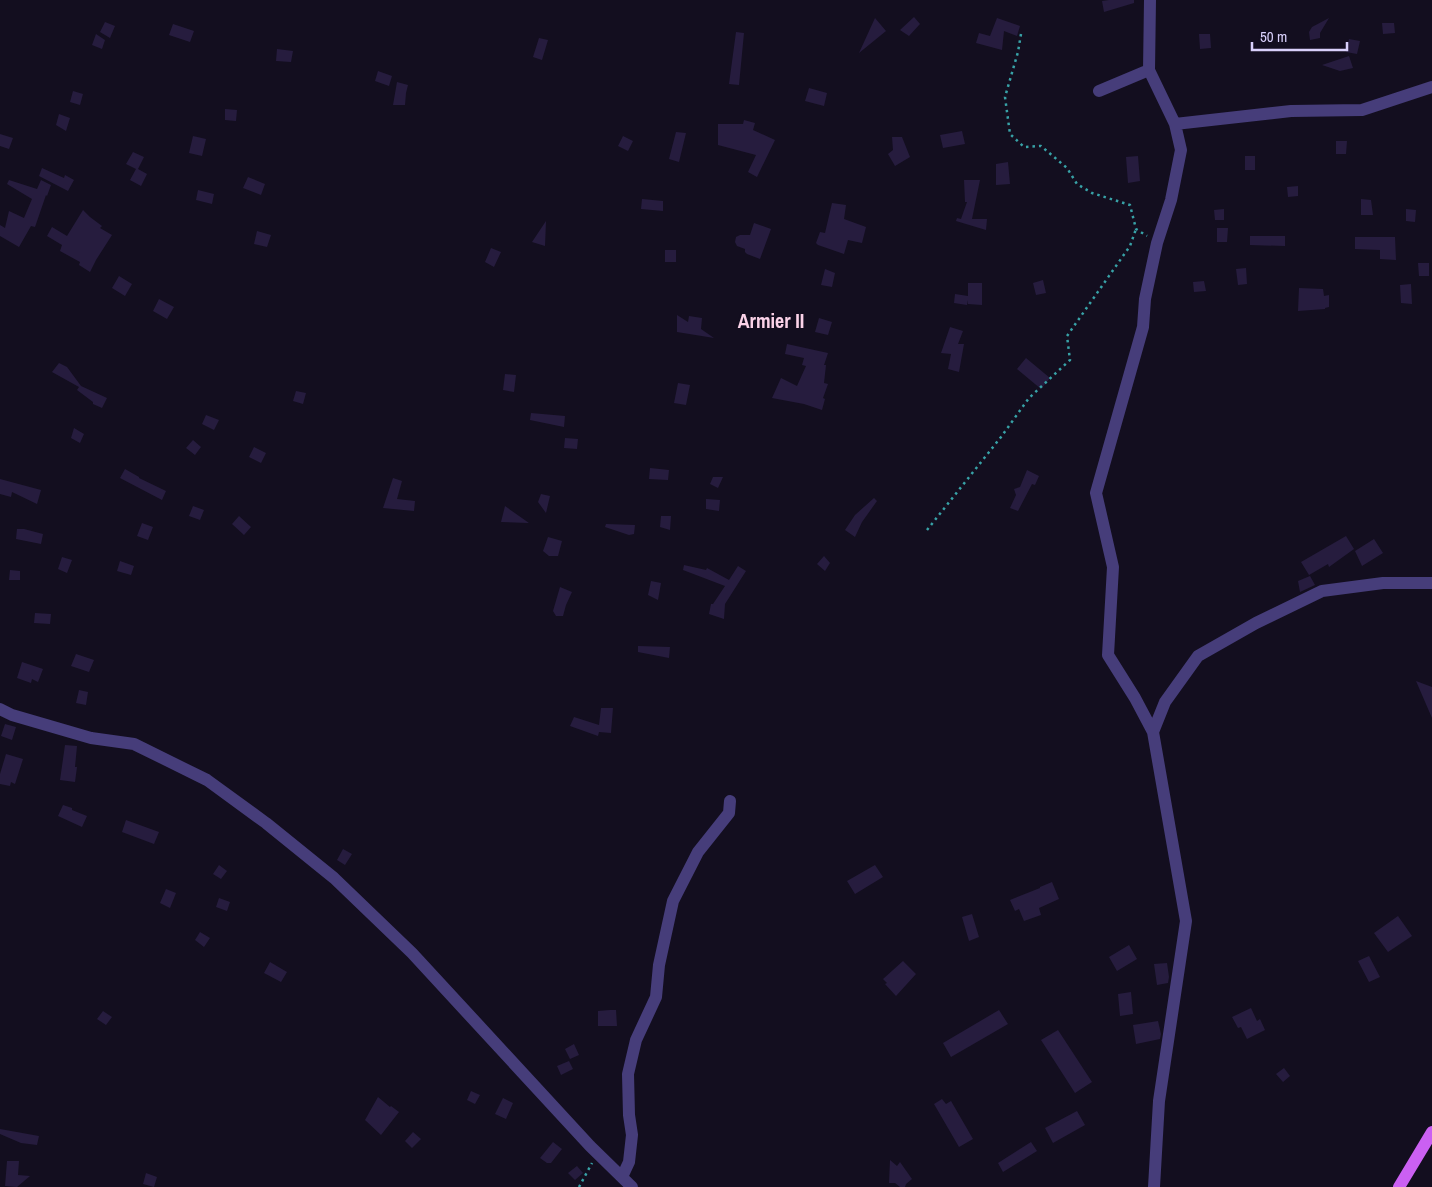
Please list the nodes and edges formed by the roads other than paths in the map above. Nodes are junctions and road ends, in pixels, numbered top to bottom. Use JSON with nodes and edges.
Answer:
{"nodes":[{"id":1,"x":1150,"y":0,"type":"edge"},
{"id":2,"x":1149,"y":70,"type":"junction"},
{"id":3,"x":1432,"y":87,"type":"edge"},
{"id":4,"x":1100,"y":91,"type":"dead end"},
{"id":5,"x":1175,"y":124,"type":"junction"},
{"id":6,"x":1432,"y":583,"type":"edge"},
{"id":7,"x":0,"y":709,"type":"edge"},
{"id":8,"x":1153,"y":732,"type":"junction"},
{"id":9,"x":730,"y":801,"type":"dead end"},
{"id":10,"x":1432,"y":1132,"type":"edge"},
{"id":11,"x":622,"y":1178,"type":"junction"},
{"id":12,"x":632,"y":1187,"type":"edge"},
{"id":13,"x":1154,"y":1187,"type":"edge"},
{"id":14,"x":1399,"y":1187,"type":"edge"}],
"edges":[{"from":1,"to":2,"type":"street"},
{"from":2,"to":4,"type":"street"},
{"from":2,"to":5,"type":"street"},
{"from":3,"to":5,"type":"street"},
{"from":5,"to":8,"type":"street"},
{"from":6,"to":8,"type":"street"},
{"from":7,"to":11,"type":"street"},
{"from":8,"to":13,"type":"street"},
{"from":9,"to":11,"type":"street"},
{"from":10,"to":14,"type":"main road"},
{"from":11,"to":12,"type":"street"}]}
